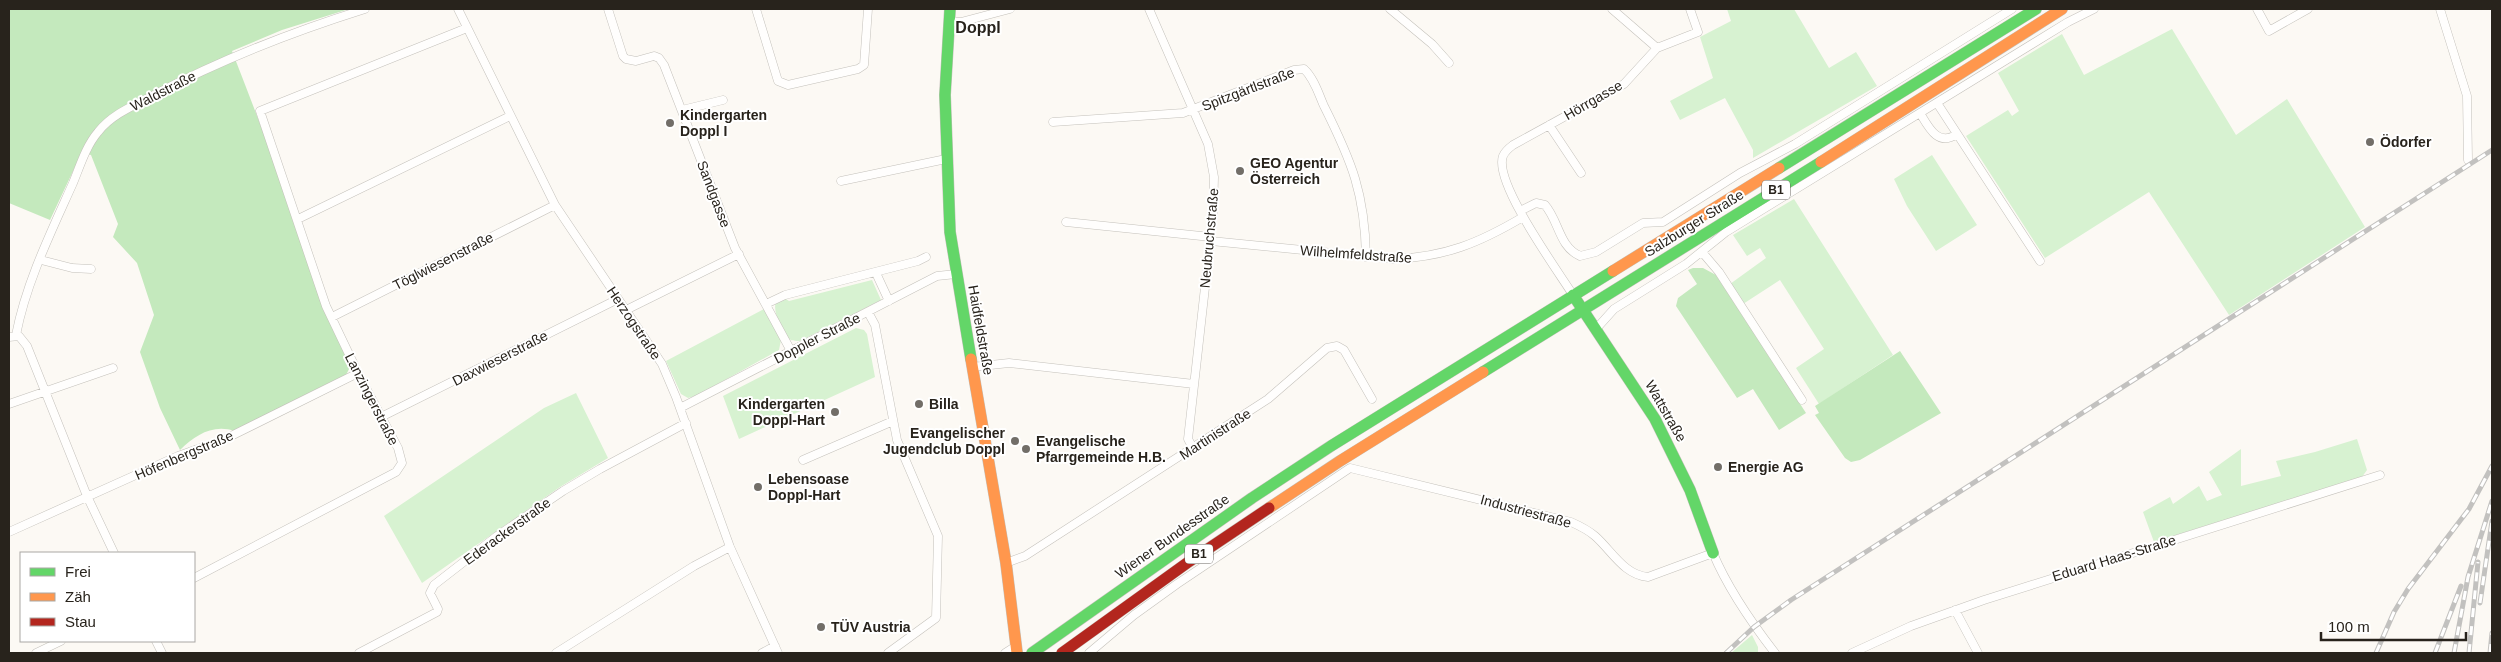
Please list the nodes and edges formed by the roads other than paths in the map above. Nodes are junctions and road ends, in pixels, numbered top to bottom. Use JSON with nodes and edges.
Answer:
{"nodes":[{"id":1,"x":365,"y":9,"type":"edge"},
{"id":2,"x":458,"y":9,"type":"edge"},
{"id":3,"x":608,"y":9,"type":"edge"},
{"id":4,"x":756,"y":9,"type":"edge"},
{"id":5,"x":868,"y":9,"type":"edge"},
{"id":6,"x":950,"y":9,"type":"edge"},
{"id":7,"x":1010,"y":9,"type":"edge"},
{"id":8,"x":1149,"y":9,"type":"edge"},
{"id":9,"x":1390,"y":9,"type":"edge"},
{"id":10,"x":1612,"y":9,"type":"edge"},
{"id":11,"x":1690,"y":9,"type":"edge"},
{"id":12,"x":2012,"y":9,"type":"edge"},
{"id":13,"x":2036,"y":9,"type":"edge"},
{"id":14,"x":2062,"y":9,"type":"edge"},
{"id":15,"x":2094,"y":9,"type":"edge"},
{"id":16,"x":2257,"y":9,"type":"edge"},
{"id":17,"x":2308,"y":9,"type":"edge"},
{"id":18,"x":2440,"y":9,"type":"edge"},
{"id":19,"x":949,"y":21,"type":"junction"},
{"id":20,"x":467,"y":28,"type":"junction"},
{"id":21,"x":1657,"y":48,"type":"junction"},
{"id":22,"x":1448,"y":63,"type":"dead end"},
{"id":23,"x":723,"y":100,"type":"dead end"},
{"id":24,"x":1937,"y":103,"type":"junction"},
{"id":25,"x":682,"y":110,"type":"junction"},
{"id":26,"x":1192,"y":110,"type":"junction"},
{"id":27,"x":1920,"y":113,"type":"junction"},
{"id":28,"x":510,"y":116,"type":"junction"},
{"id":29,"x":1053,"y":122,"type":"dead end"},
{"id":30,"x":1549,"y":125,"type":"junction"},
{"id":31,"x":1957,"y":134,"type":"junction"},
{"id":32,"x":946,"y":159,"type":"junction"},
{"id":33,"x":2468,"y":160,"type":"dead end"},
{"id":34,"x":1581,"y":173,"type":"dead end"},
{"id":35,"x":841,"y":181,"type":"dead end"},
{"id":36,"x":555,"y":205,"type":"junction"},
{"id":37,"x":1521,"y":214,"type":"junction"},
{"id":38,"x":298,"y":219,"type":"junction"},
{"id":39,"x":1066,"y":222,"type":"dead end"},
{"id":40,"x":1211,"y":239,"type":"junction"},
{"id":41,"x":1702,"y":252,"type":"junction"},
{"id":42,"x":739,"y":254,"type":"junction"},
{"id":43,"x":926,"y":257,"type":"dead end"},
{"id":44,"x":1366,"y":257,"type":"junction"},
{"id":45,"x":41,"y":260,"type":"junction"},
{"id":46,"x":2040,"y":262,"type":"dead end"},
{"id":47,"x":91,"y":269,"type":"dead end"},
{"id":48,"x":876,"y":273,"type":"junction"},
{"id":49,"x":956,"y":274,"type":"junction"},
{"id":50,"x":1573,"y":295,"type":"junction"},
{"id":51,"x":618,"y":299,"type":"junction"},
{"id":52,"x":889,"y":301,"type":"junction"},
{"id":53,"x":766,"y":304,"type":"junction"},
{"id":54,"x":1582,"y":309,"type":"junction"},
{"id":55,"x":626,"y":310,"type":"junction"},
{"id":56,"x":868,"y":312,"type":"junction"},
{"id":57,"x":332,"y":317,"type":"junction"},
{"id":58,"x":1596,"y":328,"type":"junction"},
{"id":59,"x":13,"y":336,"type":"edge"},
{"id":60,"x":791,"y":351,"type":"junction"},
{"id":61,"x":972,"y":367,"type":"junction"},
{"id":62,"x":113,"y":368,"type":"dead end"},
{"id":63,"x":358,"y":373,"type":"junction"},
{"id":64,"x":1194,"y":384,"type":"junction"},
{"id":65,"x":44,"y":391,"type":"junction"},
{"id":66,"x":1372,"y":399,"type":"dead end"},
{"id":67,"x":1802,"y":400,"type":"dead end"},
{"id":68,"x":9,"y":404,"type":"edge"},
{"id":69,"x":680,"y":408,"type":"junction"},
{"id":70,"x":381,"y":417,"type":"junction"},
{"id":71,"x":893,"y":421,"type":"junction"},
{"id":72,"x":686,"y":423,"type":"junction"},
{"id":73,"x":1331,"y":446,"type":"joint"},
{"id":74,"x":1193,"y":448,"type":"junction"},
{"id":75,"x":802,"y":460,"type":"dead end"},
{"id":76,"x":2380,"y":475,"type":"dead end"},
{"id":77,"x":87,"y":496,"type":"junction"},
{"id":78,"x":9,"y":532,"type":"edge"},
{"id":79,"x":730,"y":547,"type":"junction"},
{"id":80,"x":114,"y":552,"type":"edge"},
{"id":81,"x":1713,"y":553,"type":"junction"},
{"id":82,"x":1006,"y":563,"type":"junction"},
{"id":83,"x":195,"y":577,"type":"edge"},
{"id":84,"x":1955,"y":610,"type":"junction"},
{"id":85,"x":1122,"y":626,"type":"junction"},
{"id":86,"x":1098,"y":627,"type":"junction"},
{"id":87,"x":58,"y":642,"type":"edge"},
{"id":88,"x":777,"y":650,"type":"edge"},
{"id":89,"x":1017,"y":650,"type":"edge"},
{"id":90,"x":36,"y":653,"type":"edge"},
{"id":91,"x":359,"y":653,"type":"edge"},
{"id":92,"x":556,"y":653,"type":"edge"},
{"id":93,"x":762,"y":653,"type":"edge"},
{"id":94,"x":888,"y":653,"type":"edge"},
{"id":95,"x":1005,"y":653,"type":"edge"},
{"id":96,"x":1032,"y":653,"type":"edge"},
{"id":97,"x":1062,"y":653,"type":"edge"},
{"id":98,"x":1089,"y":653,"type":"edge"},
{"id":99,"x":1775,"y":653,"type":"edge"},
{"id":100,"x":1852,"y":653,"type":"edge"},
{"id":101,"x":1978,"y":653,"type":"edge"}],
"edges":[{"from":1,"to":45,"type":"street","name":"Waldstraße"},
{"from":2,"to":20,"type":"street","name":"Herzogstraße"},
{"from":3,"to":25,"type":"street","name":"Sandgasse"},
{"from":4,"to":5,"type":"street"},
{"from":6,"to":19,"type":"main road","name":"Haidfeldstraße"},
{"from":7,"to":19,"type":"street"},
{"from":8,"to":26,"type":"street","name":"Neubruchstraße"},
{"from":9,"to":22,"type":"street"},
{"from":10,"to":21,"type":"street"},
{"from":11,"to":21,"type":"street"},
{"from":12,"to":37,"type":"street","name":"Salzburger Straße"},
{"from":13,"to":50,"type":"main road","name":"Salzburger Straße","number":"B1"},
{"from":14,"to":54,"type":"main road","name":"Salzburger Straße","number":"B1"},
{"from":15,"to":24,"type":"street","name":"Salzburger Straße"},
{"from":16,"to":17,"type":"street"},
{"from":18,"to":33,"type":"street"},
{"from":19,"to":32,"type":"main road","name":"Haidfeldstraße"},
{"from":20,"to":28,"type":"street","name":"Herzogstraße"},
{"from":20,"to":38,"type":"street","name":"Lanzingerstraße"},
{"from":21,"to":30,"type":"street","name":"Hörrgasse"},
{"from":23,"to":25,"type":"street"},
{"from":24,"to":27,"type":"street","name":"Salzburger Straße"},
{"from":24,"to":31,"type":"street"},
{"from":25,"to":42,"type":"street","name":"Sandgasse"},
{"from":26,"to":29,"type":"street","name":"Spitzgärtlstraße"},
{"from":26,"to":40,"type":"street","name":"Neubruchstraße"},
{"from":26,"to":44,"type":"street","name":"Spitzgärtlstraße"},
{"from":27,"to":31,"type":"street"},
{"from":27,"to":41,"type":"street","name":"Salzburger Straße"},
{"from":28,"to":36,"type":"street","name":"Herzogstraße"},
{"from":28,"to":38,"type":"street"},
{"from":30,"to":34,"type":"street"},
{"from":30,"to":37,"type":"street","name":"Hörrgasse"},
{"from":31,"to":46,"type":"street"},
{"from":32,"to":35,"type":"street"},
{"from":32,"to":49,"type":"main road","name":"Haidfeldstraße"},
{"from":36,"to":51,"type":"street","name":"Herzogstraße"},
{"from":36,"to":57,"type":"street","name":"Töglwiesenstraße"},
{"from":37,"to":44,"type":"street","name":"Wilhelmfeldstraße"},
{"from":37,"to":50,"type":"street"},
{"from":38,"to":57,"type":"street","name":"Lanzingerstraße"},
{"from":39,"to":40,"type":"street","name":"Wilhelmfeldstraße"},
{"from":40,"to":44,"type":"street","name":"Wilhelmfeldstraße"},
{"from":40,"to":64,"type":"street","name":"Neubruchstraße"},
{"from":41,"to":58,"type":"street","name":"Salzburger Straße"},
{"from":41,"to":67,"type":"street","name":"Salzburger Straße"},
{"from":42,"to":53,"type":"street","name":"Sandgasse"},
{"from":42,"to":55,"type":"street"},
{"from":43,"to":48,"type":"street"},
{"from":45,"to":47,"type":"street"},
{"from":45,"to":59,"type":"street","name":"Waldstraße"},
{"from":48,"to":52,"type":"street"},
{"from":48,"to":53,"type":"street"},
{"from":49,"to":52,"type":"street","name":"Doppler Straße"},
{"from":49,"to":61,"type":"main road","name":"Haidfeldstraße"},
{"from":50,"to":54,"type":"main road","name":"Wattstraße"},
{"from":50,"to":73,"type":"main road","name":"Salzburger Straße","number":"B1"},
{"from":51,"to":55,"type":"street","name":"Herzogstraße"},
{"from":51,"to":70,"type":"street","name":"Daxwieserstraße"},
{"from":52,"to":56,"type":"street","name":"Doppler Straße"},
{"from":53,"to":60,"type":"street","name":"Sandgasse"},
{"from":54,"to":58,"type":"main road","name":"Wattstraße"},
{"from":54,"to":86,"type":"main road","name":"Salzburger Straße","number":"B1"},
{"from":55,"to":69,"type":"street","name":"Herzogstraße"},
{"from":56,"to":60,"type":"street","name":"Doppler Straße"},
{"from":56,"to":71,"type":"street"},
{"from":57,"to":63,"type":"street","name":"Lanzingerstraße"},
{"from":58,"to":81,"type":"main road","name":"Wattstraße"},
{"from":59,"to":65,"type":"street"},
{"from":60,"to":69,"type":"street","name":"Doppler Straße"},
{"from":61,"to":64,"type":"street"},
{"from":61,"to":82,"type":"main road","name":"Haidfeldstraße"},
{"from":62,"to":65,"type":"street"},
{"from":63,"to":70,"type":"street","name":"Lanzingerstraße"},
{"from":63,"to":77,"type":"street","name":"Höfenbergstraße"},
{"from":64,"to":74,"type":"street","name":"Neubruchstraße"},
{"from":65,"to":68,"type":"street"},
{"from":65,"to":77,"type":"street"},
{"from":66,"to":74,"type":"street","name":"Martinistraße"},
{"from":69,"to":72,"type":"street","name":"Herzogstraße"},
{"from":70,"to":83,"type":"street","name":"Lanzingerstraße"},
{"from":71,"to":75,"type":"street"},
{"from":71,"to":94,"type":"street"},
{"from":72,"to":79,"type":"street","name":"Herzogstraße"},
{"from":72,"to":91,"type":"street","name":"Ederackerstraße"},
{"from":73,"to":96,"type":"main road","name":"Wiener Bundesstraße","number":"B1"},
{"from":74,"to":82,"type":"street","name":"Martinistraße"},
{"from":76,"to":84,"type":"street","name":"Eduard Haas-Straße"},
{"from":77,"to":78,"type":"street","name":"Höfenbergstraße"},
{"from":77,"to":80,"type":"street"},
{"from":79,"to":88,"type":"street","name":"Herzogstraße"},
{"from":79,"to":92,"type":"street"},
{"from":81,"to":85,"type":"street","name":"Industriestraße"},
{"from":81,"to":99,"type":"street"},
{"from":82,"to":89,"type":"main road","name":"Haidfeldstraße"},
{"from":84,"to":100,"type":"street","name":"Eduard Haas-Straße"},
{"from":84,"to":101,"type":"street"},
{"from":85,"to":86,"type":"street"},
{"from":85,"to":98,"type":"street"},
{"from":86,"to":97,"type":"main road","number":"B1"},
{"from":87,"to":90,"type":"street"},
{"from":88,"to":93,"type":"street"},
{"from":89,"to":95,"type":"street"}]}
